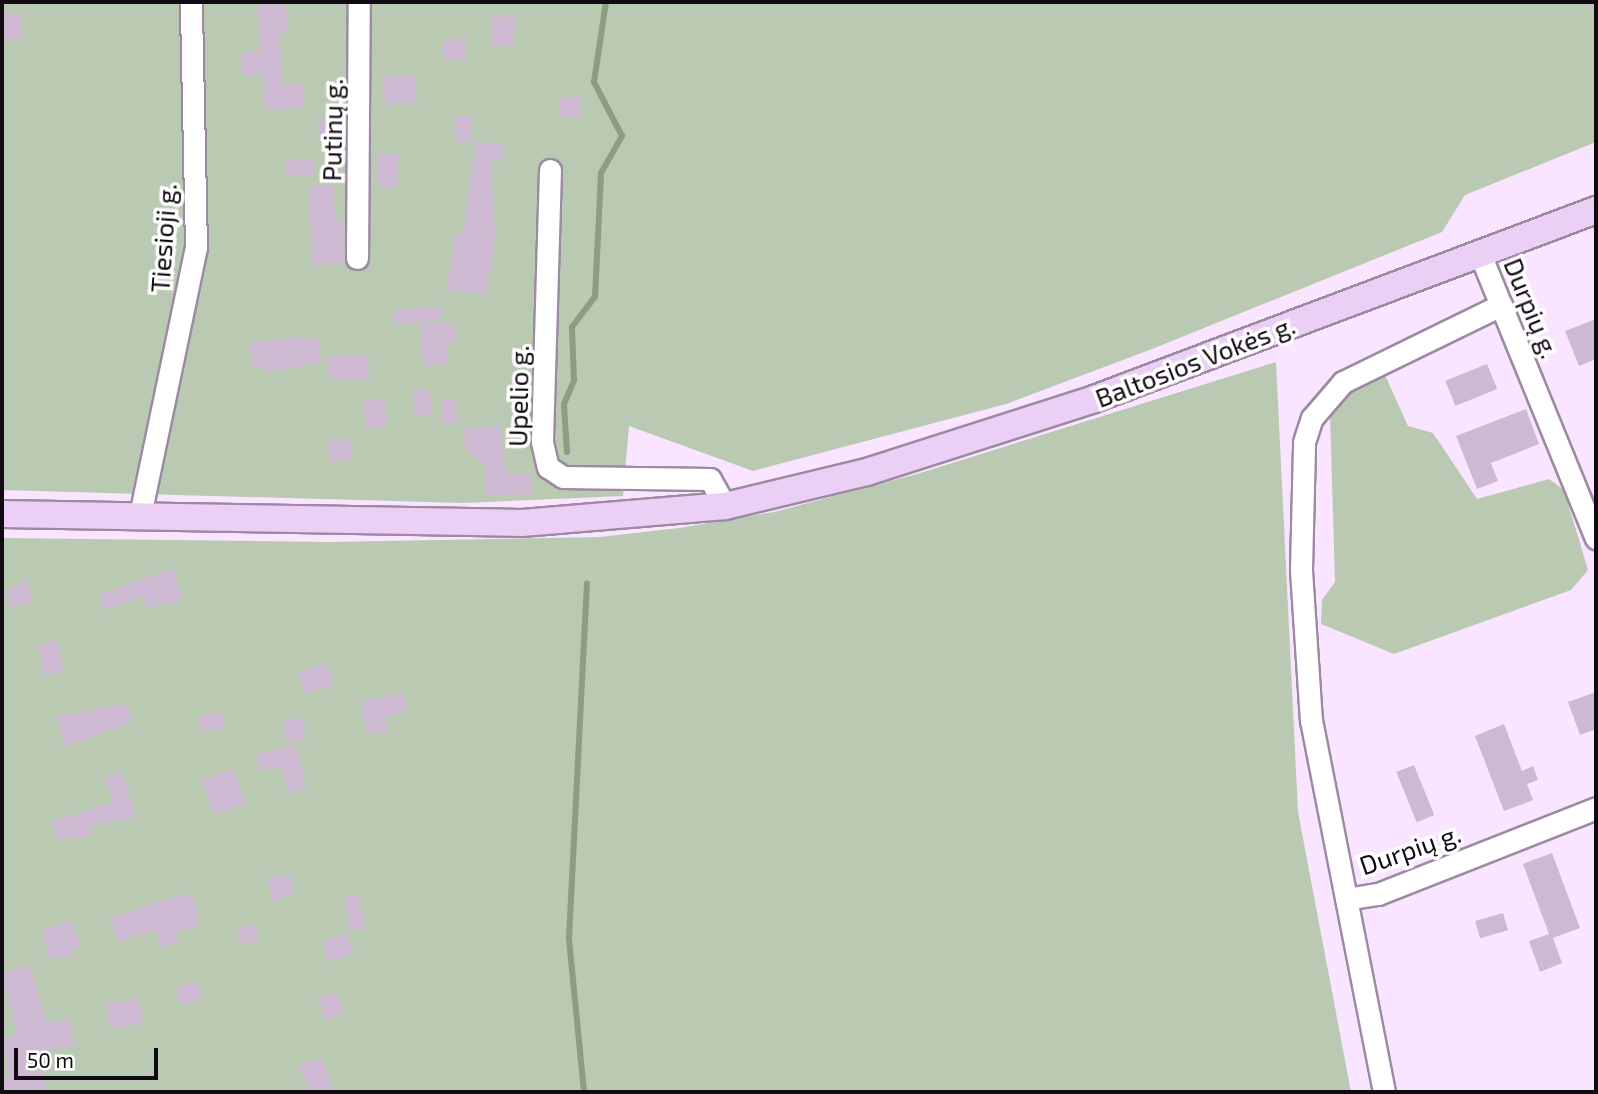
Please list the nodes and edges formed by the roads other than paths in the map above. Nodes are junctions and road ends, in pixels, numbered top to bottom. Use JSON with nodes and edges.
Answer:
{"nodes":[{"id":1,"x":191,"y":2,"type":"edge"},
{"id":2,"x":359,"y":2,"type":"edge"},
{"id":3,"x":550,"y":170,"type":"dead end"},
{"id":4,"x":1596,"y":210,"type":"edge"},
{"id":5,"x":1480,"y":254,"type":"junction"},
{"id":6,"x":357,"y":258,"type":"dead end"},
{"id":7,"x":1501,"y":305,"type":"junction"},
{"id":8,"x":725,"y":506,"type":"junction"},
{"id":9,"x":2,"y":514,"type":"edge"},
{"id":10,"x":140,"y":514,"type":"junction"},
{"id":11,"x":1596,"y":538,"type":"edge"},
{"id":12,"x":1596,"y":808,"type":"edge"},
{"id":13,"x":1346,"y":899,"type":"junction"},
{"id":14,"x":1384,"y":1092,"type":"edge"}],
"edges":[{"from":1,"to":10,"type":"street","name":"Tiesioji g."},
{"from":2,"to":6,"type":"street","name":"Putinų g."},
{"from":3,"to":8,"type":"street","name":"Upelio g."},
{"from":4,"to":5,"type":"main road","name":"Baltosios Vokės g."},
{"from":5,"to":7,"type":"street","name":"Durpių g."},
{"from":5,"to":8,"type":"main road","name":"Baltosios Vokės g."},
{"from":7,"to":11,"type":"street","name":"Durpių g."},
{"from":7,"to":13,"type":"street"},
{"from":8,"to":10,"type":"main road","name":"Baltosios Vokės g."},
{"from":9,"to":10,"type":"main road","name":"Baltosios Vokės g."},
{"from":12,"to":13,"type":"street","name":"Durpių g."},
{"from":13,"to":14,"type":"street","name":"Durpių g."}]}
